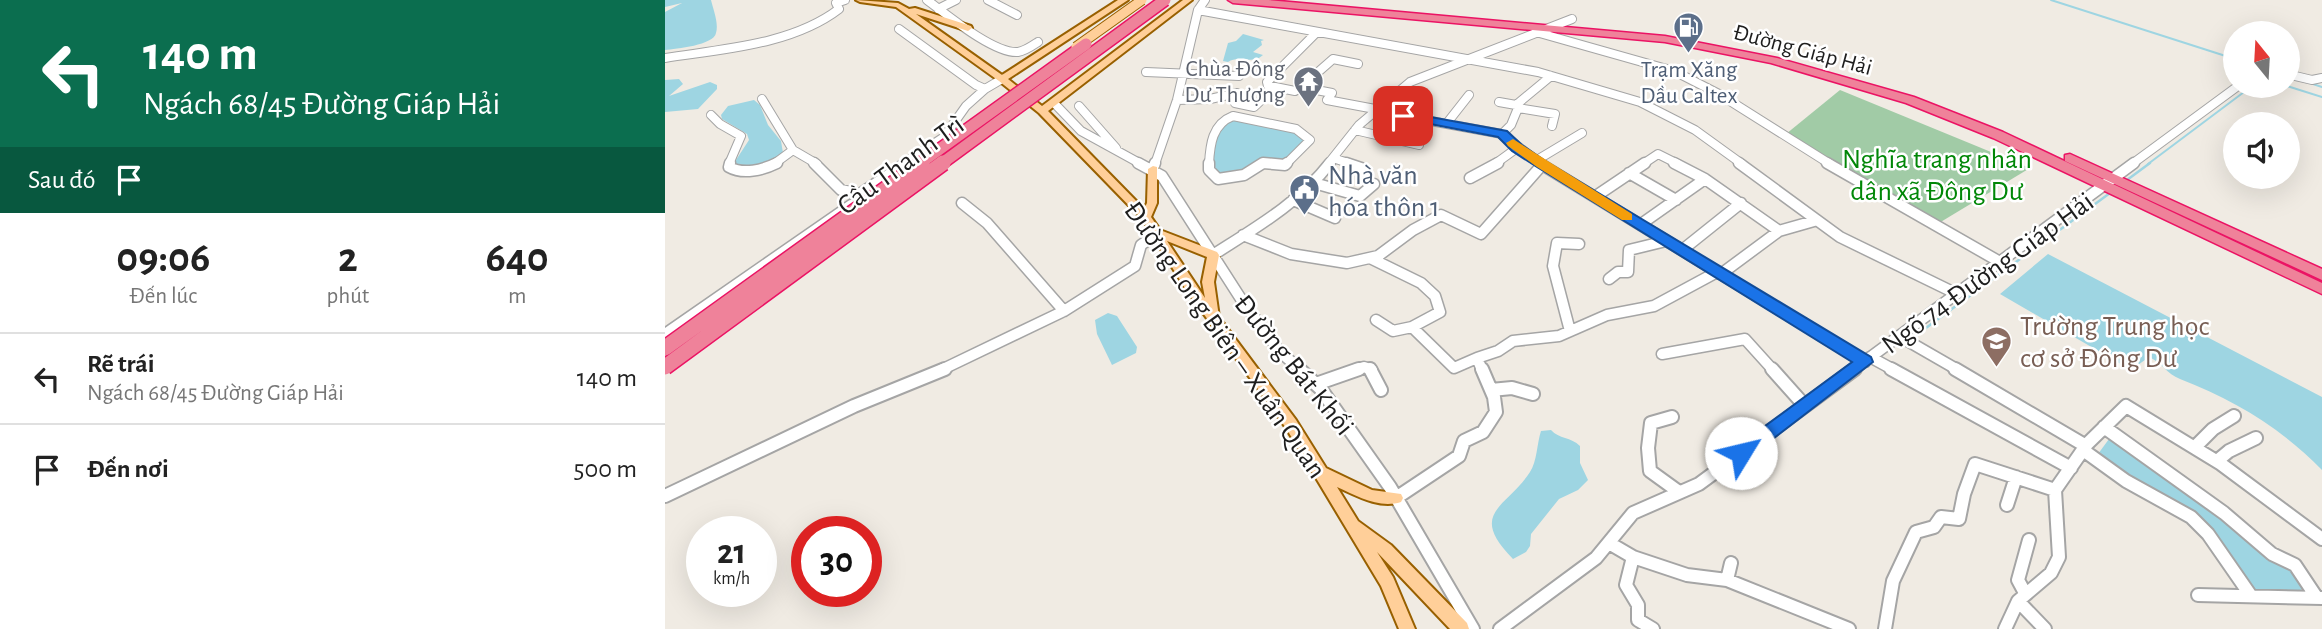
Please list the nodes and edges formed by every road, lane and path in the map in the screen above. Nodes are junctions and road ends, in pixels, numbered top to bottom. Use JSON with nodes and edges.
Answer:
{"nodes":[{"id":1,"x":845,"y":0,"type":"edge"},
{"id":2,"x":860,"y":0,"type":"edge"},
{"id":3,"x":927,"y":0,"type":"edge"},
{"id":4,"x":956,"y":0,"type":"edge"},
{"id":5,"x":988,"y":0,"type":"edge"},
{"id":6,"x":1124,"y":0,"type":"edge"},
{"id":7,"x":1142,"y":0,"type":"edge"},
{"id":8,"x":1148,"y":0,"type":"edge"},
{"id":9,"x":1165,"y":0,"type":"edge"},
{"id":10,"x":1171,"y":0,"type":"edge"},
{"id":11,"x":1188,"y":0,"type":"edge"},
{"id":12,"x":1205,"y":0,"type":"edge"},
{"id":13,"x":1233,"y":0,"type":"edge"},
{"id":14,"x":1311,"y":0,"type":"edge"},
{"id":15,"x":834,"y":2,"type":"edge"},
{"id":16,"x":905,"y":9,"type":"junction"},
{"id":17,"x":938,"y":9,"type":"junction"},
{"id":18,"x":1198,"y":10,"type":"junction"},
{"id":19,"x":1017,"y":15,"type":"dead end"},
{"id":20,"x":1568,"y":21,"type":"junction"},
{"id":21,"x":968,"y":28,"type":"junction"},
{"id":22,"x":899,"y":29,"type":"dead end"},
{"id":23,"x":1542,"y":30,"type":"junction"},
{"id":24,"x":1316,"y":33,"type":"junction"},
{"id":25,"x":1038,"y":42,"type":"dead end"},
{"id":26,"x":665,"y":58,"type":"edge"},
{"id":27,"x":1466,"y":60,"type":"junction"},
{"id":28,"x":1358,"y":64,"type":"dead end"},
{"id":29,"x":1146,"y":72,"type":"dead end"},
{"id":30,"x":1184,"y":73,"type":"junction"},
{"id":31,"x":1239,"y":76,"type":"dead end"},
{"id":32,"x":1551,"y":76,"type":"junction"},
{"id":33,"x":2300,"y":77,"type":"edge"},
{"id":34,"x":2322,"y":78,"type":"edge"},
{"id":35,"x":1002,"y":79,"type":"junction"},
{"id":36,"x":1275,"y":87,"type":"junction"},
{"id":37,"x":1301,"y":87,"type":"junction"},
{"id":38,"x":985,"y":89,"type":"junction"},
{"id":39,"x":1469,"y":95,"type":"dead end"},
{"id":40,"x":2223,"y":97,"type":"edge"},
{"id":41,"x":762,"y":99,"type":"dead end"},
{"id":42,"x":1177,"y":100,"type":"junction"},
{"id":43,"x":1055,"y":103,"type":"junction"},
{"id":44,"x":1499,"y":103,"type":"dead end"},
{"id":45,"x":1247,"y":105,"type":"junction"},
{"id":46,"x":1079,"y":106,"type":"dead end"},
{"id":47,"x":1517,"y":106,"type":"junction"},
{"id":48,"x":1378,"y":108,"type":"junction"},
{"id":49,"x":1042,"y":111,"type":"junction"},
{"id":50,"x":711,"y":115,"type":"dead end"},
{"id":51,"x":1237,"y":117,"type":"junction"},
{"id":52,"x":1447,"y":123,"type":"junction"},
{"id":53,"x":1552,"y":126,"type":"dead end"},
{"id":54,"x":1355,"y":130,"type":"junction"},
{"id":55,"x":1582,"y":133,"type":"dead end"},
{"id":56,"x":1502,"y":134,"type":"junction"},
{"id":57,"x":1419,"y":145,"type":"dead end"},
{"id":58,"x":1517,"y":148,"type":"junction"},
{"id":59,"x":793,"y":150,"type":"junction"},
{"id":60,"x":1122,"y":155,"type":"junction"},
{"id":61,"x":804,"y":157,"type":"junction"},
{"id":62,"x":1333,"y":158,"type":"junction"},
{"id":63,"x":782,"y":161,"type":"junction"},
{"id":64,"x":1540,"y":162,"type":"junction"},
{"id":65,"x":1153,"y":169,"type":"junction"},
{"id":66,"x":1364,"y":169,"type":"dead end"},
{"id":67,"x":1629,"y":173,"type":"junction"},
{"id":68,"x":1470,"y":178,"type":"dead end"},
{"id":69,"x":1705,"y":179,"type":"junction"},
{"id":70,"x":1314,"y":183,"type":"junction"},
{"id":71,"x":2110,"y":183,"type":"junction"},
{"id":72,"x":1374,"y":184,"type":"dead end"},
{"id":73,"x":1583,"y":190,"type":"junction"},
{"id":74,"x":863,"y":193,"type":"junction"},
{"id":75,"x":1599,"y":194,"type":"junction"},
{"id":76,"x":1293,"y":200,"type":"junction"},
{"id":77,"x":1676,"y":200,"type":"junction"},
{"id":78,"x":1741,"y":202,"type":"junction"},
{"id":79,"x":962,"y":203,"type":"dead end"},
{"id":80,"x":1146,"y":217,"type":"junction"},
{"id":81,"x":1335,"y":218,"type":"dead end"},
{"id":82,"x":1814,"y":221,"type":"junction"},
{"id":83,"x":1644,"y":222,"type":"junction"},
{"id":84,"x":1779,"y":231,"type":"junction"},
{"id":85,"x":1158,"y":233,"type":"junction"},
{"id":86,"x":1243,"y":235,"type":"junction"},
{"id":87,"x":1666,"y":241,"type":"junction"},
{"id":88,"x":1579,"y":244,"type":"dead end"},
{"id":89,"x":1686,"y":247,"type":"junction"},
{"id":90,"x":1213,"y":255,"type":"junction"},
{"id":91,"x":1372,"y":259,"type":"junction"},
{"id":92,"x":2000,"y":262,"type":"junction"},
{"id":93,"x":1721,"y":271,"type":"junction"},
{"id":94,"x":2322,"y":275,"type":"edge"},
{"id":95,"x":1609,"y":279,"type":"dead end"},
{"id":96,"x":2322,"y":289,"type":"edge"},
{"id":97,"x":1957,"y":294,"type":"junction"},
{"id":98,"x":1064,"y":311,"type":"junction"},
{"id":99,"x":1375,"y":320,"type":"dead end"},
{"id":100,"x":1216,"y":323,"type":"junction"},
{"id":101,"x":1412,"y":327,"type":"junction"},
{"id":102,"x":1570,"y":331,"type":"junction"},
{"id":103,"x":665,"y":334,"type":"edge"},
{"id":104,"x":1899,"y":336,"type":"junction"},
{"id":105,"x":665,"y":341,"type":"edge"},
{"id":106,"x":665,"y":348,"type":"edge"},
{"id":107,"x":1663,"y":354,"type":"dead end"},
{"id":108,"x":1477,"y":358,"type":"junction"},
{"id":109,"x":1868,"y":359,"type":"junction"},
{"id":110,"x":665,"y":367,"type":"edge"},
{"id":111,"x":665,"y":375,"type":"edge"},
{"id":112,"x":1316,"y":384,"type":"junction"},
{"id":113,"x":1381,"y":390,"type":"dead end"},
{"id":114,"x":1491,"y":390,"type":"junction"},
{"id":115,"x":1533,"y":394,"type":"dead end"},
{"id":116,"x":1805,"y":406,"type":"junction"},
{"id":117,"x":2234,"y":416,"type":"dead end"},
{"id":118,"x":1672,"y":417,"type":"dead end"},
{"id":119,"x":2104,"y":428,"type":"junction"},
{"id":120,"x":2256,"y":438,"type":"dead end"},
{"id":121,"x":2085,"y":447,"type":"junction"},
{"id":122,"x":2195,"y":447,"type":"junction"},
{"id":123,"x":2217,"y":461,"type":"junction"},
{"id":124,"x":2071,"y":468,"type":"junction"},
{"id":125,"x":1322,"y":473,"type":"junction"},
{"id":126,"x":2016,"y":477,"type":"junction"},
{"id":127,"x":2055,"y":491,"type":"junction"},
{"id":128,"x":1678,"y":492,"type":"junction"},
{"id":129,"x":665,"y":496,"type":"edge"},
{"id":130,"x":1396,"y":498,"type":"junction"},
{"id":131,"x":2007,"y":505,"type":"dead end"},
{"id":132,"x":1351,"y":523,"type":"junction"},
{"id":133,"x":2322,"y":539,"type":"edge"},
{"id":134,"x":2029,"y":540,"type":"dead end"},
{"id":135,"x":1609,"y":543,"type":"junction"},
{"id":136,"x":1633,"y":557,"type":"junction"},
{"id":137,"x":1731,"y":563,"type":"dead end"},
{"id":138,"x":1727,"y":580,"type":"junction"},
{"id":139,"x":2198,"y":595,"type":"dead end"},
{"id":140,"x":2022,"y":597,"type":"junction"},
{"id":141,"x":2251,"y":597,"type":"junction"},
{"id":142,"x":2320,"y":598,"type":"edge"},
{"id":143,"x":1408,"y":629,"type":"edge"},
{"id":144,"x":1461,"y":629,"type":"edge"},
{"id":145,"x":1473,"y":629,"type":"edge"},
{"id":146,"x":1500,"y":629,"type":"edge"},
{"id":147,"x":1653,"y":629,"type":"edge"},
{"id":148,"x":1849,"y":629,"type":"edge"},
{"id":149,"x":1885,"y":629,"type":"edge"},
{"id":150,"x":2005,"y":629,"type":"edge"},
{"id":151,"x":2045,"y":629,"type":"edge"}],
"edges":[{"from":1,"to":15,"type":"street"},
{"from":2,"to":16,"type":"main road","name":"Đường Long Biên – Xuân Quan"},
{"from":3,"to":17,"type":"street"},
{"from":4,"to":17,"type":"street"},
{"from":5,"to":19,"type":"street"},
{"from":6,"to":35,"type":"main road"},
{"from":7,"to":105,"type":"main road","bridge":true},
{"from":8,"to":106,"type":"highway","name":"Cầu Thanh Trì","bridge":true},
{"from":9,"to":110,"type":"highway","name":"Cầu Thanh Trì","bridge":true},
{"from":10,"to":111,"type":"main road","bridge":true},
{"from":11,"to":43,"type":"main road"},
{"from":12,"to":18,"type":"street"},
{"from":13,"to":23,"type":"highway","name":"Đường Giáp Hải"},
{"from":14,"to":20,"type":"highway","name":"Đường Giáp Hải"},
{"from":15,"to":26,"type":"street"},
{"from":16,"to":21,"type":"main road"},
{"from":16,"to":35,"type":"main road","name":"Đường Long Biên – Xuân Quan"},
{"from":17,"to":21,"type":"street"},
{"from":18,"to":24,"type":"street"},
{"from":18,"to":30,"type":"street"},
{"from":20,"to":23,"type":"street"},
{"from":20,"to":71,"type":"highway","name":"Đường Giáp Hải"},
{"from":21,"to":25,"type":"street"},
{"from":22,"to":38,"type":"street"},
{"from":23,"to":27,"type":"street"},
{"from":23,"to":71,"type":"highway","name":"Đường Giáp Hải"},
{"from":23,"to":92,"type":"street"},
{"from":24,"to":27,"type":"street"},
{"from":24,"to":36,"type":"street"},
{"from":27,"to":32,"type":"street"},
{"from":27,"to":48,"type":"street"},
{"from":28,"to":37,"type":"street"},
{"from":29,"to":30,"type":"street"},
{"from":30,"to":31,"type":"street"},
{"from":30,"to":42,"type":"street"},
{"from":32,"to":47,"type":"street"},
{"from":32,"to":82,"type":"street"},
{"from":33,"to":34,"type":"street"},
{"from":35,"to":38,"type":"street"},
{"from":35,"to":49,"type":"main road","name":"Đường Long Biên – Xuân Quan"},
{"from":36,"to":37,"type":"street"},
{"from":36,"to":45,"type":"street"},
{"from":37,"to":48,"type":"street"},
{"from":38,"to":74,"type":"street"},
{"from":39,"to":52,"type":"street"},
{"from":40,"to":71,"type":"street","name":"Ngõ 74 Đường Giáp Hải"},
{"from":41,"to":59,"type":"street"},
{"from":42,"to":45,"type":"street"},
{"from":42,"to":65,"type":"street"},
{"from":43,"to":49,"type":"main road"},
{"from":43,"to":60,"type":"street","name":"Đường Bát Khối"},
{"from":44,"to":47,"type":"street"},
{"from":45,"to":51,"type":"street"},
{"from":46,"to":60,"type":"street"},
{"from":47,"to":53,"type":"street"},
{"from":47,"to":56,"type":"street"},
{"from":48,"to":52,"type":"street"},
{"from":48,"to":54,"type":"street"},
{"from":49,"to":80,"type":"main road","name":"Đường Long Biên – Xuân Quan"},
{"from":50,"to":63,"type":"street"},
{"from":51,"to":51,"type":"street"},
{"from":52,"to":56,"type":"street"},
{"from":54,"to":57,"type":"street"},
{"from":54,"to":62,"type":"street"},
{"from":55,"to":64,"type":"street"},
{"from":56,"to":58,"type":"street"},
{"from":58,"to":64,"type":"street"},
{"from":58,"to":68,"type":"street"},
{"from":59,"to":61,"type":"street"},
{"from":59,"to":63,"type":"street"},
{"from":60,"to":65,"type":"street","name":"Đường Bát Khối"},
{"from":61,"to":63,"type":"street"},
{"from":61,"to":74,"type":"street"},
{"from":62,"to":66,"type":"street"},
{"from":62,"to":70,"type":"street"},
{"from":64,"to":73,"type":"street"},
{"from":64,"to":91,"type":"street"},
{"from":65,"to":80,"type":"main road"},
{"from":65,"to":90,"type":"street","name":"Đường Bát Khối"},
{"from":67,"to":69,"type":"street"},
{"from":67,"to":75,"type":"street"},
{"from":67,"to":77,"type":"street"},
{"from":69,"to":77,"type":"street"},
{"from":69,"to":78,"type":"street"},
{"from":70,"to":72,"type":"street"},
{"from":70,"to":76,"type":"street"},
{"from":71,"to":92,"type":"street","name":"Ngõ 74 Đường Giáp Hải"},
{"from":71,"to":94,"type":"highway","name":"Đường Giáp Hải"},
{"from":71,"to":96,"type":"highway","name":"Đường Giáp Hải"},
{"from":73,"to":75,"type":"street"},
{"from":73,"to":87,"type":"street"},
{"from":74,"to":103,"type":"street"},
{"from":75,"to":83,"type":"street"},
{"from":76,"to":81,"type":"street"},
{"from":76,"to":86,"type":"street"},
{"from":77,"to":83,"type":"street"},
{"from":78,"to":84,"type":"street"},
{"from":78,"to":89,"type":"street"},
{"from":79,"to":98,"type":"street"},
{"from":80,"to":85,"type":"main road","name":"Đường Long Biên – Xuân Quan"},
{"from":82,"to":84,"type":"street"},
{"from":82,"to":97,"type":"street"},
{"from":83,"to":89,"type":"street"},
{"from":84,"to":93,"type":"street"},
{"from":85,"to":90,"type":"main road"},
{"from":85,"to":98,"type":"street"},
{"from":85,"to":100,"type":"main road","name":"Đường Long Biên – Xuân Quan"},
{"from":86,"to":90,"type":"street"},
{"from":86,"to":91,"type":"street"},
{"from":87,"to":93,"type":"street"},
{"from":87,"to":95,"type":"street"},
{"from":88,"to":102,"type":"street"},
{"from":89,"to":93,"type":"street"},
{"from":90,"to":100,"type":"main road"},
{"from":90,"to":112,"type":"street","name":"Đường Bát Khối"},
{"from":91,"to":101,"type":"street"},
{"from":92,"to":97,"type":"street","name":"Ngõ 74 Đường Giáp Hải"},
{"from":93,"to":102,"type":"street"},
{"from":93,"to":109,"type":"street"},
{"from":97,"to":104,"type":"street","name":"Ngõ 74 Đường Giáp Hải"},
{"from":98,"to":129,"type":"street"},
{"from":99,"to":101,"type":"street"},
{"from":100,"to":125,"type":"main road","name":"Đường Long Biên – Xuân Quan"},
{"from":101,"to":108,"type":"street"},
{"from":102,"to":108,"type":"street"},
{"from":104,"to":109,"type":"street","name":"Ngõ 74 Đường Giáp Hải"},
{"from":104,"to":121,"type":"street"},
{"from":107,"to":116,"type":"street"},
{"from":108,"to":114,"type":"street"},
{"from":109,"to":116,"type":"street","name":"Ngõ 74 Đường Giáp Hải"},
{"from":109,"to":124,"type":"street"},
{"from":112,"to":113,"type":"street"},
{"from":112,"to":130,"type":"street","name":"Đường Bát Khối"},
{"from":114,"to":115,"type":"street"},
{"from":114,"to":130,"type":"street"},
{"from":116,"to":128,"type":"street","name":"Ngõ 74 Đường Giáp Hải"},
{"from":117,"to":122,"type":"street"},
{"from":118,"to":128,"type":"street"},
{"from":119,"to":121,"type":"street"},
{"from":119,"to":122,"type":"street"},
{"from":119,"to":142,"type":"street"},
{"from":120,"to":123,"type":"street"},
{"from":121,"to":124,"type":"street"},
{"from":121,"to":141,"type":"street"},
{"from":122,"to":123,"type":"street"},
{"from":123,"to":133,"type":"street"},
{"from":124,"to":127,"type":"street"},
{"from":125,"to":130,"type":"main road"},
{"from":125,"to":132,"type":"main road","name":"Đường Long Biên – Xuân Quan"},
{"from":126,"to":127,"type":"street"},
{"from":126,"to":131,"type":"street"},
{"from":126,"to":149,"type":"street"},
{"from":127,"to":140,"type":"street"},
{"from":128,"to":135,"type":"street","name":"Ngõ 74 Đường Giáp Hải"},
{"from":130,"to":145,"type":"street","name":"Đường Bát Khối"},
{"from":132,"to":143,"type":"main road","name":"Đường Long Biên – Xuân Quan"},
{"from":132,"to":144,"type":"main road"},
{"from":134,"to":140,"type":"street"},
{"from":135,"to":136,"type":"street"},
{"from":135,"to":146,"type":"street","name":"Ngõ 74 Đường Giáp Hải"},
{"from":136,"to":138,"type":"street"},
{"from":136,"to":147,"type":"street"},
{"from":137,"to":138,"type":"street"},
{"from":138,"to":148,"type":"street"},
{"from":139,"to":141,"type":"street"},
{"from":140,"to":150,"type":"street"},
{"from":140,"to":151,"type":"street"},
{"from":141,"to":142,"type":"street"}]}
